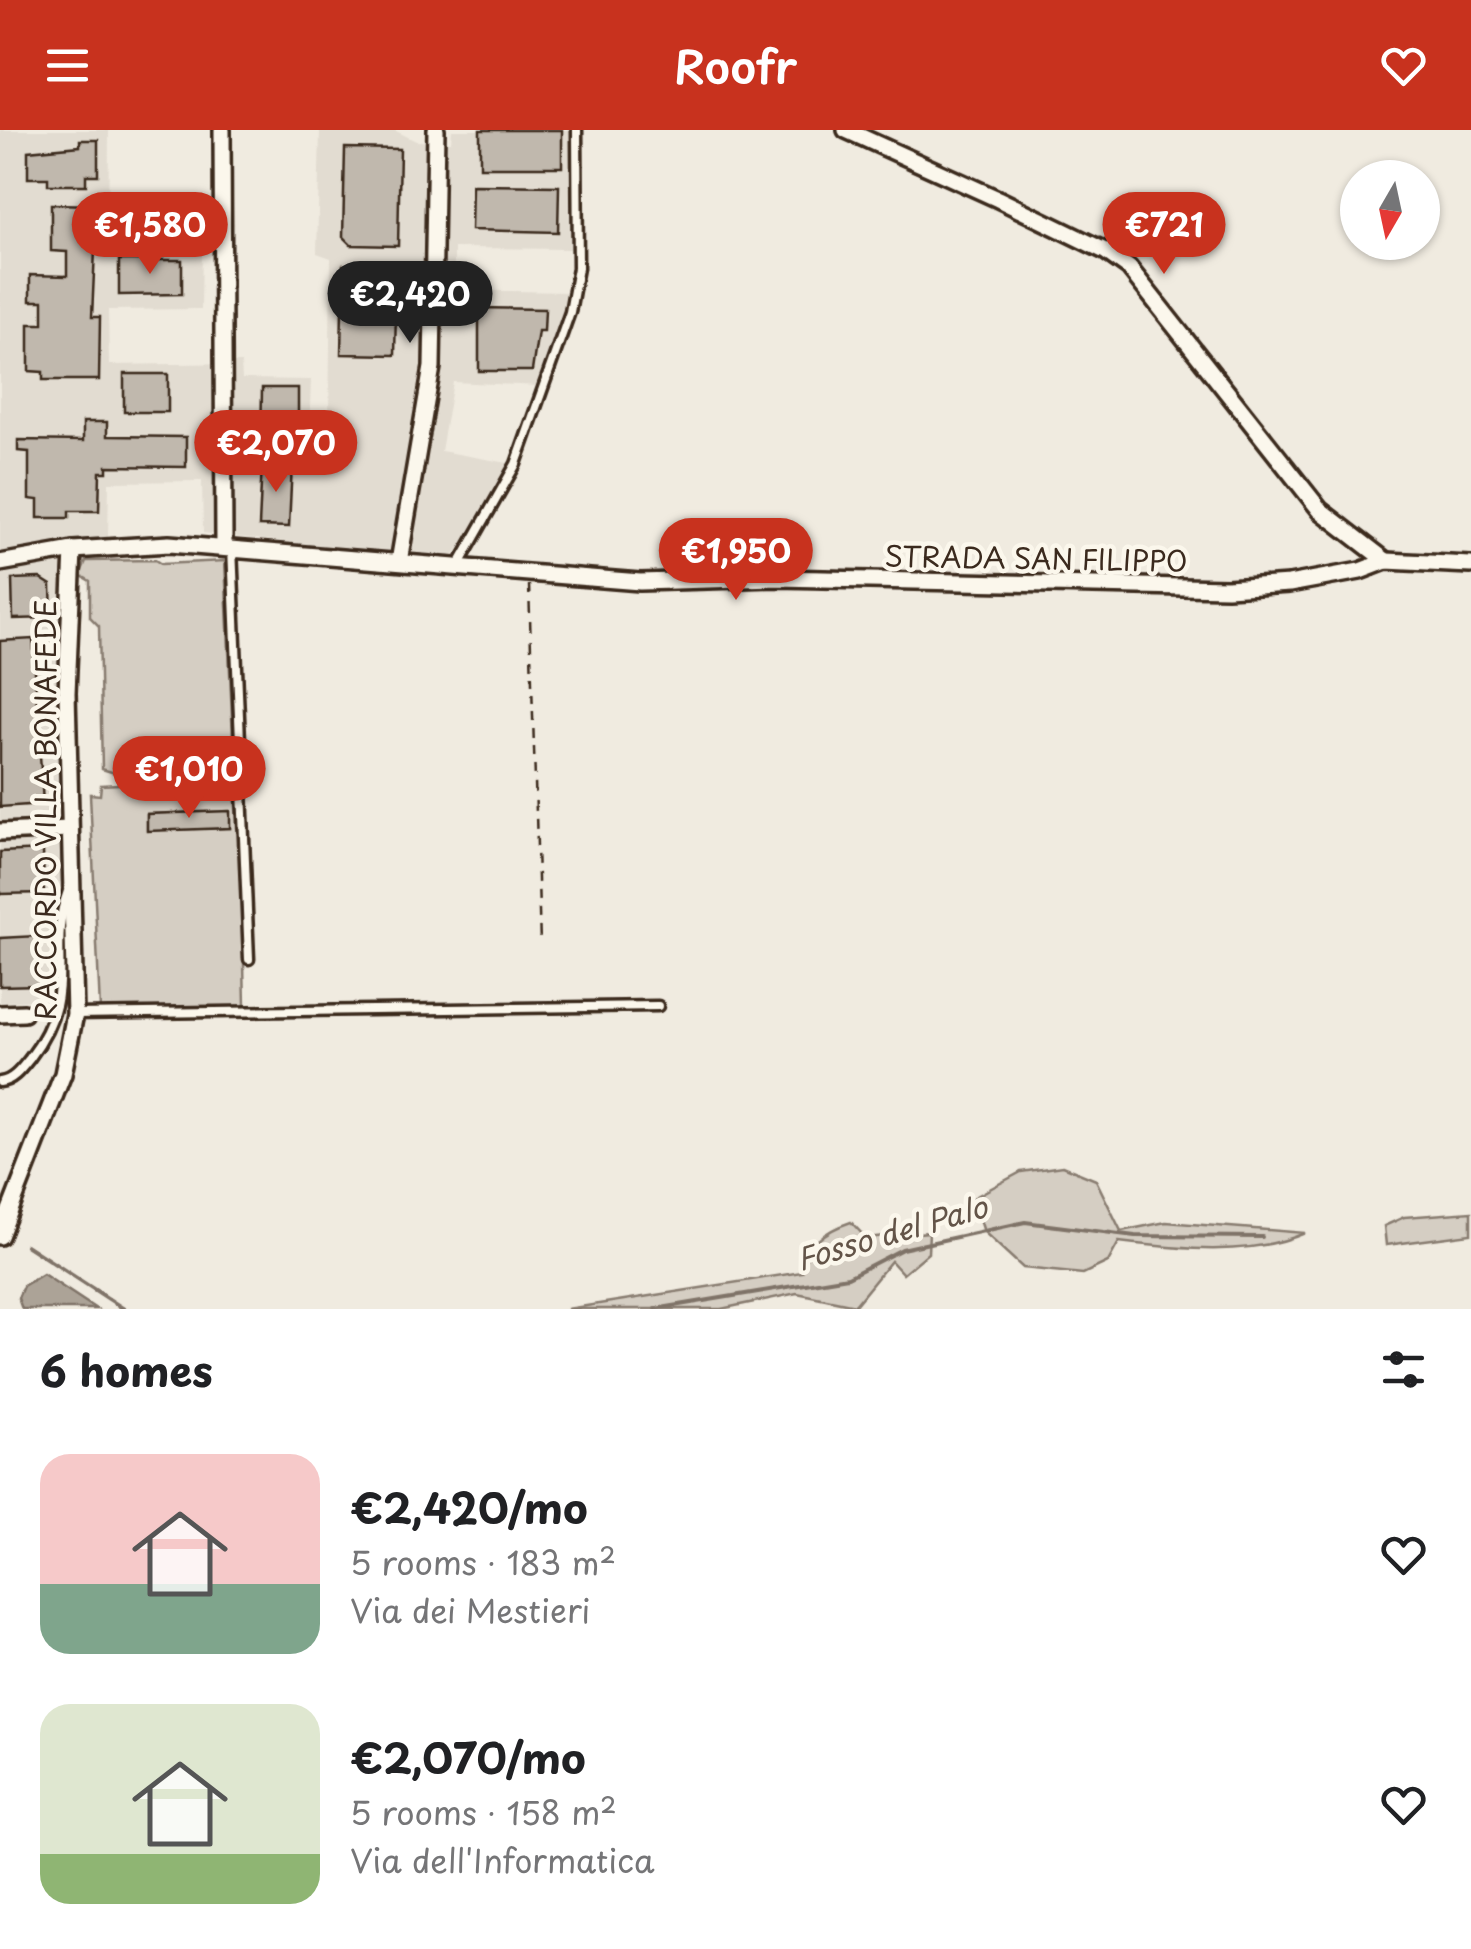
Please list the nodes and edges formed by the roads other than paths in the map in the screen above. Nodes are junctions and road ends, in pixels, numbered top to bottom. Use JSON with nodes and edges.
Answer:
{"nodes":[{"id":1,"x":222,"y":130,"type":"edge"},
{"id":2,"x":436,"y":130,"type":"edge"},
{"id":3,"x":578,"y":130,"type":"edge"},
{"id":4,"x":846,"y":130,"type":"edge"},
{"id":5,"x":228,"y":547,"type":"junction"},
{"id":6,"x":73,"y":550,"type":"junction"},
{"id":7,"x":1386,"y":561,"type":"junction"},
{"id":8,"x":398,"y":562,"type":"junction"},
{"id":9,"x":0,"y":563,"type":"edge"},
{"id":10,"x":1471,"y":566,"type":"edge"},
{"id":11,"x":457,"y":568,"type":"junction"},
{"id":12,"x":70,"y":829,"type":"junction"},
{"id":13,"x":0,"y":832,"type":"edge"},
{"id":14,"x":73,"y":878,"type":"junction"},
{"id":15,"x":249,"y":959,"type":"dead end"},
{"id":16,"x":658,"y":1006,"type":"dead end"},
{"id":17,"x":0,"y":1014,"type":"edge"},
{"id":18,"x":24,"y":1014,"type":"dead end"},
{"id":19,"x":75,"y":1014,"type":"junction"},
{"id":20,"x":0,"y":1082,"type":"edge"},
{"id":21,"x":0,"y":1236,"type":"edge"}],
"edges":[{"from":1,"to":5,"type":"street"},
{"from":2,"to":8,"type":"street"},
{"from":3,"to":11,"type":"lane"},
{"from":4,"to":7,"type":"street"},
{"from":5,"to":6,"type":"street","name":"STRADA SAN FILIPPO"},
{"from":5,"to":8,"type":"street","name":"STRADA SAN FILIPPO"},
{"from":5,"to":15,"type":"lane"},
{"from":6,"to":9,"type":"street","name":"STRADA SAN FILIPPO"},
{"from":6,"to":12,"type":"street","name":"RACCORDO VILLA BONAFEDE"},
{"from":7,"to":10,"type":"street","name":"STRADA SAN FILIPPO"},
{"from":7,"to":11,"type":"street","name":"STRADA SAN FILIPPO"},
{"from":8,"to":11,"type":"street","name":"STRADA SAN FILIPPO"},
{"from":12,"to":13,"type":"street"},
{"from":12,"to":14,"type":"street","name":"RACCORDO VILLA BONAFEDE"},
{"from":14,"to":19,"type":"street","name":"RACCORDO VILLA BONAFEDE"},
{"from":14,"to":20,"type":"lane"},
{"from":16,"to":19,"type":"lane"},
{"from":17,"to":18,"type":"street"},
{"from":19,"to":21,"type":"street","name":"RACCORDO VILLA BONAFEDE"}]}
